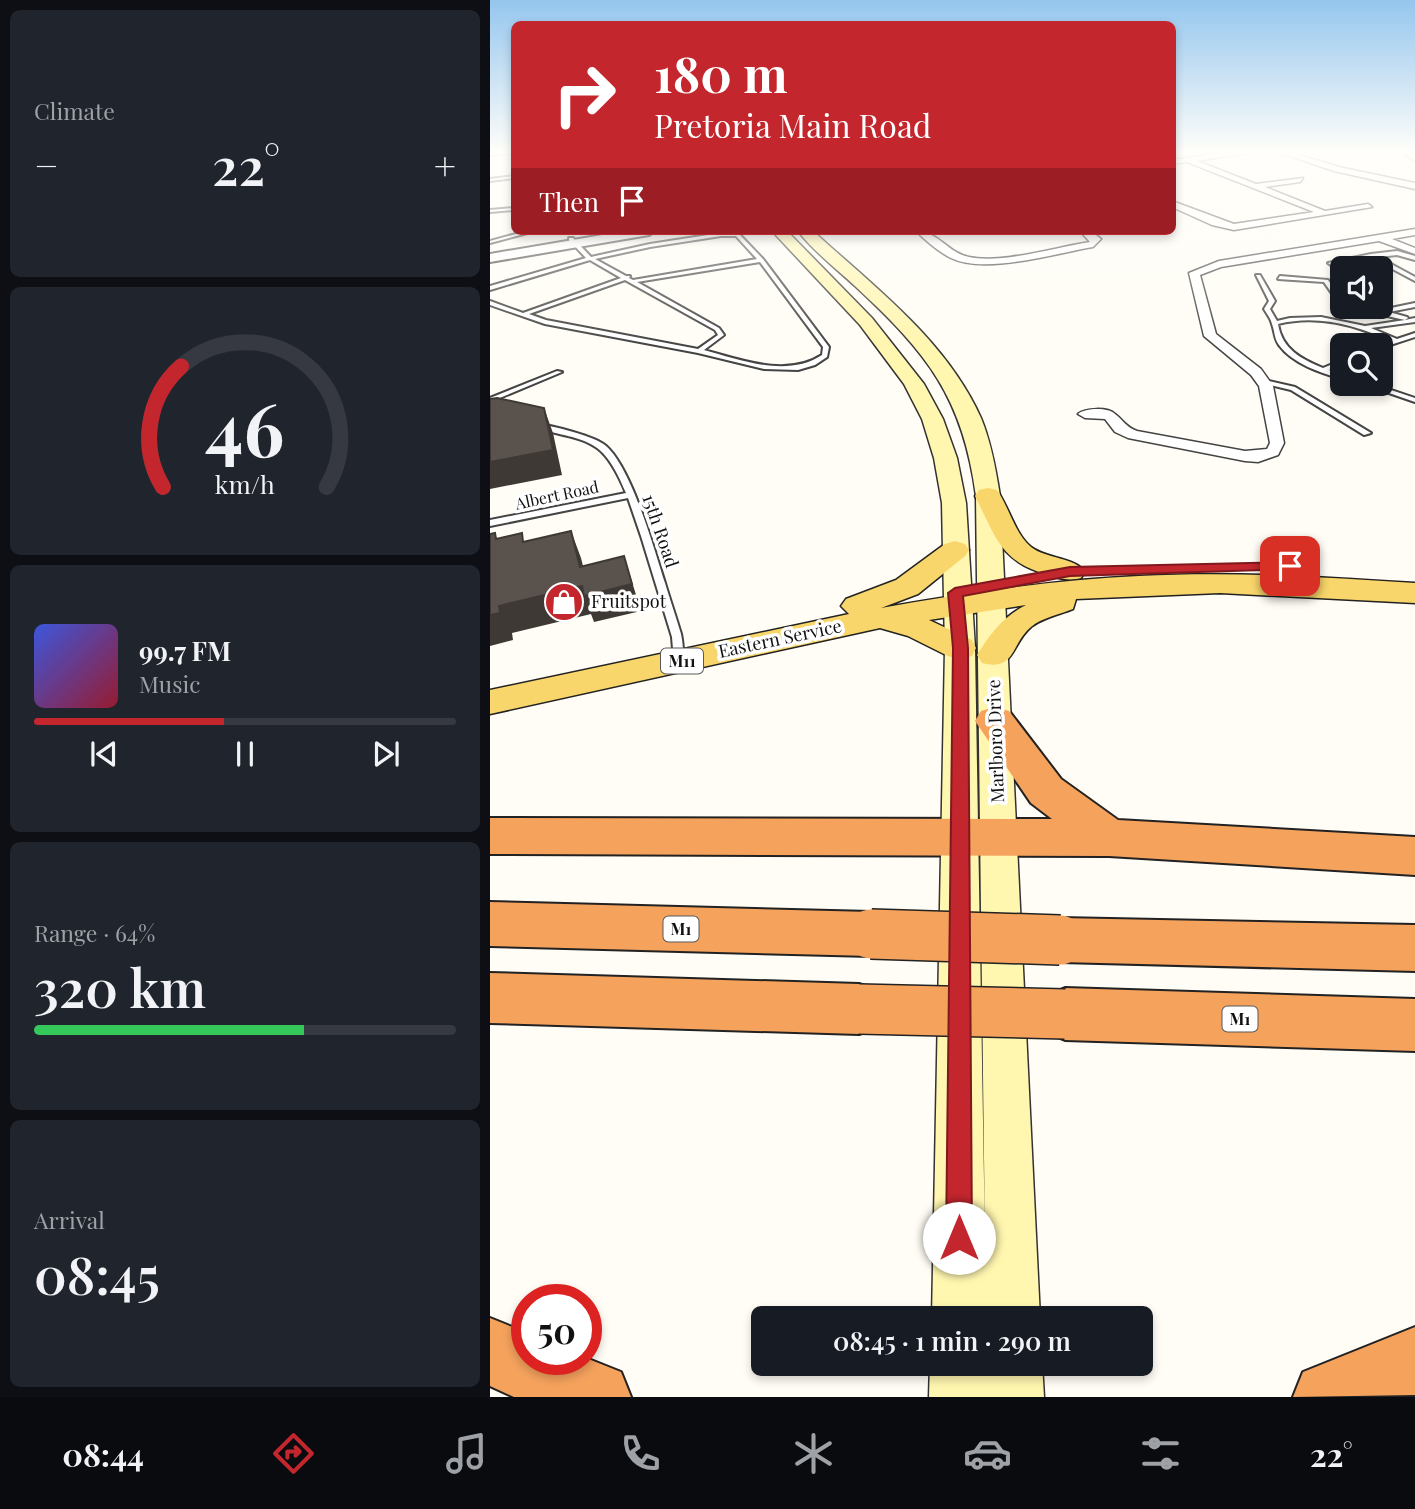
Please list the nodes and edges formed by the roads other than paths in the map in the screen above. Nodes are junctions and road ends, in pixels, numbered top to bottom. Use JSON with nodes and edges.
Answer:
{"nodes":[{"id":1,"x":1200,"y":216,"type":"edge"},
{"id":2,"x":1310,"y":216,"type":"edge"},
{"id":3,"x":1415,"y":232,"type":"edge"},
{"id":4,"x":517,"y":235,"type":"edge"},
{"id":5,"x":615,"y":235,"type":"edge"},
{"id":6,"x":615,"y":235,"type":"edge"},
{"id":7,"x":706,"y":235,"type":"edge"},
{"id":8,"x":736,"y":235,"type":"edge"},
{"id":9,"x":787,"y":235,"type":"edge"},
{"id":10,"x":788,"y":235,"type":"edge"},
{"id":11,"x":926,"y":235,"type":"edge"},
{"id":12,"x":1090,"y":235,"type":"edge"},
{"id":13,"x":1380,"y":237,"type":"junction"},
{"id":14,"x":490,"y":242,"type":"edge"},
{"id":15,"x":579,"y":248,"type":"junction"},
{"id":16,"x":1415,"y":251,"type":"edge"},
{"id":17,"x":490,"y":256,"type":"edge"},
{"id":18,"x":1371,"y":256,"type":"edge"},
{"id":19,"x":1415,"y":258,"type":"edge"},
{"id":20,"x":761,"y":260,"type":"junction"},
{"id":21,"x":1393,"y":268,"type":"edge"},
{"id":22,"x":1258,"y":276,"type":"dead end"},
{"id":23,"x":628,"y":277,"type":"junction"},
{"id":24,"x":1279,"y":278,"type":"dead end"},
{"id":25,"x":1415,"y":279,"type":"edge"},
{"id":26,"x":635,"y":281,"type":"junction"},
{"id":27,"x":1330,"y":287,"type":"edge"},
{"id":28,"x":490,"y":288,"type":"edge"},
{"id":29,"x":490,"y":303,"type":"edge"},
{"id":30,"x":1415,"y":305,"type":"edge"},
{"id":31,"x":1393,"y":308,"type":"edge"},
{"id":32,"x":522,"y":315,"type":"junction"},
{"id":33,"x":1393,"y":316,"type":"edge"},
{"id":34,"x":1352,"y":319,"type":"edge"},
{"id":35,"x":1415,"y":320,"type":"edge"},
{"id":36,"x":1275,"y":323,"type":"junction"},
{"id":37,"x":1355,"y":324,"type":"junction"},
{"id":38,"x":1367,"y":327,"type":"junction"},
{"id":39,"x":1415,"y":329,"type":"edge"},
{"id":40,"x":1379,"y":333,"type":"edge"},
{"id":41,"x":1393,"y":333,"type":"edge"},
{"id":42,"x":1415,"y":335,"type":"edge"},
{"id":43,"x":1395,"y":340,"type":"edge"},
{"id":44,"x":699,"y":351,"type":"junction"},
{"id":45,"x":1330,"y":367,"type":"edge"},
{"id":46,"x":1322,"y":371,"type":"junction"},
{"id":47,"x":559,"y":372,"type":"dead end"},
{"id":48,"x":1330,"y":373,"type":"edge"},
{"id":49,"x":1264,"y":382,"type":"junction"},
{"id":50,"x":1393,"y":393,"type":"edge"},
{"id":51,"x":490,"y":400,"type":"edge"},
{"id":52,"x":1415,"y":400,"type":"edge"},
{"id":53,"x":1084,"y":414,"type":"dead end"},
{"id":54,"x":524,"y":422,"type":"edge"},
{"id":55,"x":1367,"y":433,"type":"dead end"},
{"id":56,"x":629,"y":495,"type":"junction"},
{"id":57,"x":988,"y":496,"type":"junction"},
{"id":58,"x":490,"y":523,"type":"edge"},
{"id":59,"x":955,"y":550,"type":"junction"},
{"id":60,"x":1070,"y":572,"type":"junction"},
{"id":61,"x":1415,"y":575,"type":"edge"},
{"id":62,"x":1105,"y":587,"type":"junction"},
{"id":63,"x":1415,"y":593,"type":"edge"},
{"id":64,"x":990,"y":594,"type":"junction"},
{"id":65,"x":955,"y":600,"type":"junction"},
{"id":66,"x":866,"y":613,"type":"junction"},
{"id":67,"x":960,"y":648,"type":"junction"},
{"id":68,"x":678,"y":649,"type":"junction"},
{"id":69,"x":993,"y":655,"type":"junction"},
{"id":70,"x":490,"y":681,"type":"edge"},
{"id":71,"x":490,"y":702,"type":"edge"},
{"id":72,"x":995,"y":721,"type":"junction"},
{"id":73,"x":490,"y":836,"type":"edge"},
{"id":74,"x":980,"y":838,"type":"junction"},
{"id":75,"x":1109,"y":838,"type":"junction"},
{"id":76,"x":1415,"y":856,"type":"edge"},
{"id":77,"x":490,"y":924,"type":"edge"},
{"id":78,"x":1415,"y":948,"type":"edge"},
{"id":79,"x":490,"y":998,"type":"edge"},
{"id":80,"x":1415,"y":1025,"type":"edge"},
{"id":81,"x":959,"y":1306,"type":"edge"},
{"id":82,"x":1012,"y":1306,"type":"edge"},
{"id":83,"x":490,"y":1352,"type":"edge"},
{"id":84,"x":1415,"y":1361,"type":"edge"},
{"id":85,"x":958,"y":1376,"type":"edge"},
{"id":86,"x":1014,"y":1376,"type":"edge"},
{"id":87,"x":596,"y":1397,"type":"edge"},
{"id":88,"x":958,"y":1397,"type":"edge"},
{"id":89,"x":1015,"y":1397,"type":"edge"},
{"id":90,"x":1328,"y":1397,"type":"edge"}],
"edges":[{"from":1,"to":2,"type":"street"},
{"from":3,"to":13,"type":"street"},
{"from":4,"to":14,"type":"lane"},
{"from":5,"to":15,"type":"street"},
{"from":6,"to":15,"type":"street"},
{"from":7,"to":15,"type":"lane"},
{"from":8,"to":20,"type":"lane"},
{"from":9,"to":59,"type":"main road","name":"Marlboro Drive"},
{"from":10,"to":57,"type":"main road","name":"Marlboro Drive"},
{"from":11,"to":12,"type":"street"},
{"from":13,"to":16,"type":"street"},
{"from":13,"to":49,"type":"street"},
{"from":15,"to":17,"type":"street"},
{"from":15,"to":17,"type":"street"},
{"from":15,"to":23,"type":"lane"},
{"from":15,"to":28,"type":"lane"},
{"from":18,"to":19,"type":"lane"},
{"from":20,"to":26,"type":"lane"},
{"from":20,"to":44,"type":"lane"},
{"from":21,"to":25,"type":"lane"},
{"from":22,"to":36,"type":"lane"},
{"from":23,"to":26,"type":"lane"},
{"from":23,"to":32,"type":"lane"},
{"from":24,"to":27,"type":"lane"},
{"from":26,"to":44,"type":"lane"},
{"from":29,"to":32,"type":"lane"},
{"from":30,"to":31,"type":"lane"},
{"from":32,"to":44,"type":"lane"},
{"from":33,"to":35,"type":"lane"},
{"from":34,"to":37,"type":"lane"},
{"from":35,"to":38,"type":"lane"},
{"from":36,"to":37,"type":"lane"},
{"from":36,"to":46,"type":"lane"},
{"from":37,"to":38,"type":"lane"},
{"from":38,"to":40,"type":"lane"},
{"from":39,"to":41,"type":"lane"},
{"from":42,"to":43,"type":"lane"},
{"from":45,"to":46,"type":"lane"},
{"from":46,"to":48,"type":"lane"},
{"from":47,"to":51,"type":"lane"},
{"from":49,"to":53,"type":"street"},
{"from":49,"to":55,"type":"lane"},
{"from":50,"to":52,"type":"lane"},
{"from":54,"to":56,"type":"lane","name":"15th Road"},
{"from":56,"to":58,"type":"lane","name":"Albert Road"},
{"from":56,"to":68,"type":"lane","name":"15th Road"},
{"from":57,"to":60,"type":"main road"},
{"from":57,"to":64,"type":"main road","name":"Marlboro Drive"},
{"from":59,"to":65,"type":"main road","name":"Marlboro Drive"},
{"from":59,"to":66,"type":"main road"},
{"from":60,"to":61,"type":"main road","number":"M11"},
{"from":60,"to":64,"type":"main road","number":"M11"},
{"from":62,"to":63,"type":"main road","number":"M11"},
{"from":62,"to":64,"type":"main road","number":"M11"},
{"from":62,"to":69,"type":"main road"},
{"from":64,"to":65,"type":"main road","name":"Eastern Service","number":"M11"},
{"from":64,"to":69,"type":"main road","name":"Marlboro Drive"},
{"from":65,"to":66,"type":"main road","name":"Eastern Service","number":"M11"},
{"from":65,"to":67,"type":"main road","name":"Marlboro Drive"},
{"from":66,"to":67,"type":"main road"},
{"from":66,"to":68,"type":"main road","name":"Eastern Service","number":"M11"},
{"from":67,"to":74,"type":"main road","name":"Marlboro Drive"},
{"from":68,"to":70,"type":"main road","name":"Eastern Service","number":"M11"},
{"from":68,"to":71,"type":"main road","name":"Eastern Service","number":"M11"},
{"from":69,"to":72,"type":"main road","name":"Marlboro Drive"},
{"from":72,"to":74,"type":"main road","name":"Marlboro Drive"},
{"from":72,"to":75,"type":"highway"},
{"from":73,"to":74,"type":"highway"},
{"from":74,"to":75,"type":"highway"},
{"from":74,"to":81,"type":"main road","name":"Marlboro Drive"},
{"from":74,"to":82,"type":"main road","name":"Marlboro Drive"},
{"from":75,"to":76,"type":"highway"},
{"from":77,"to":78,"type":"highway","number":"M1","bridge":true},
{"from":79,"to":80,"type":"highway","number":"M1","bridge":true},
{"from":83,"to":87,"type":"highway"},
{"from":84,"to":90,"type":"highway"},
{"from":85,"to":88,"type":"main road"},
{"from":86,"to":89,"type":"main road"}]}
